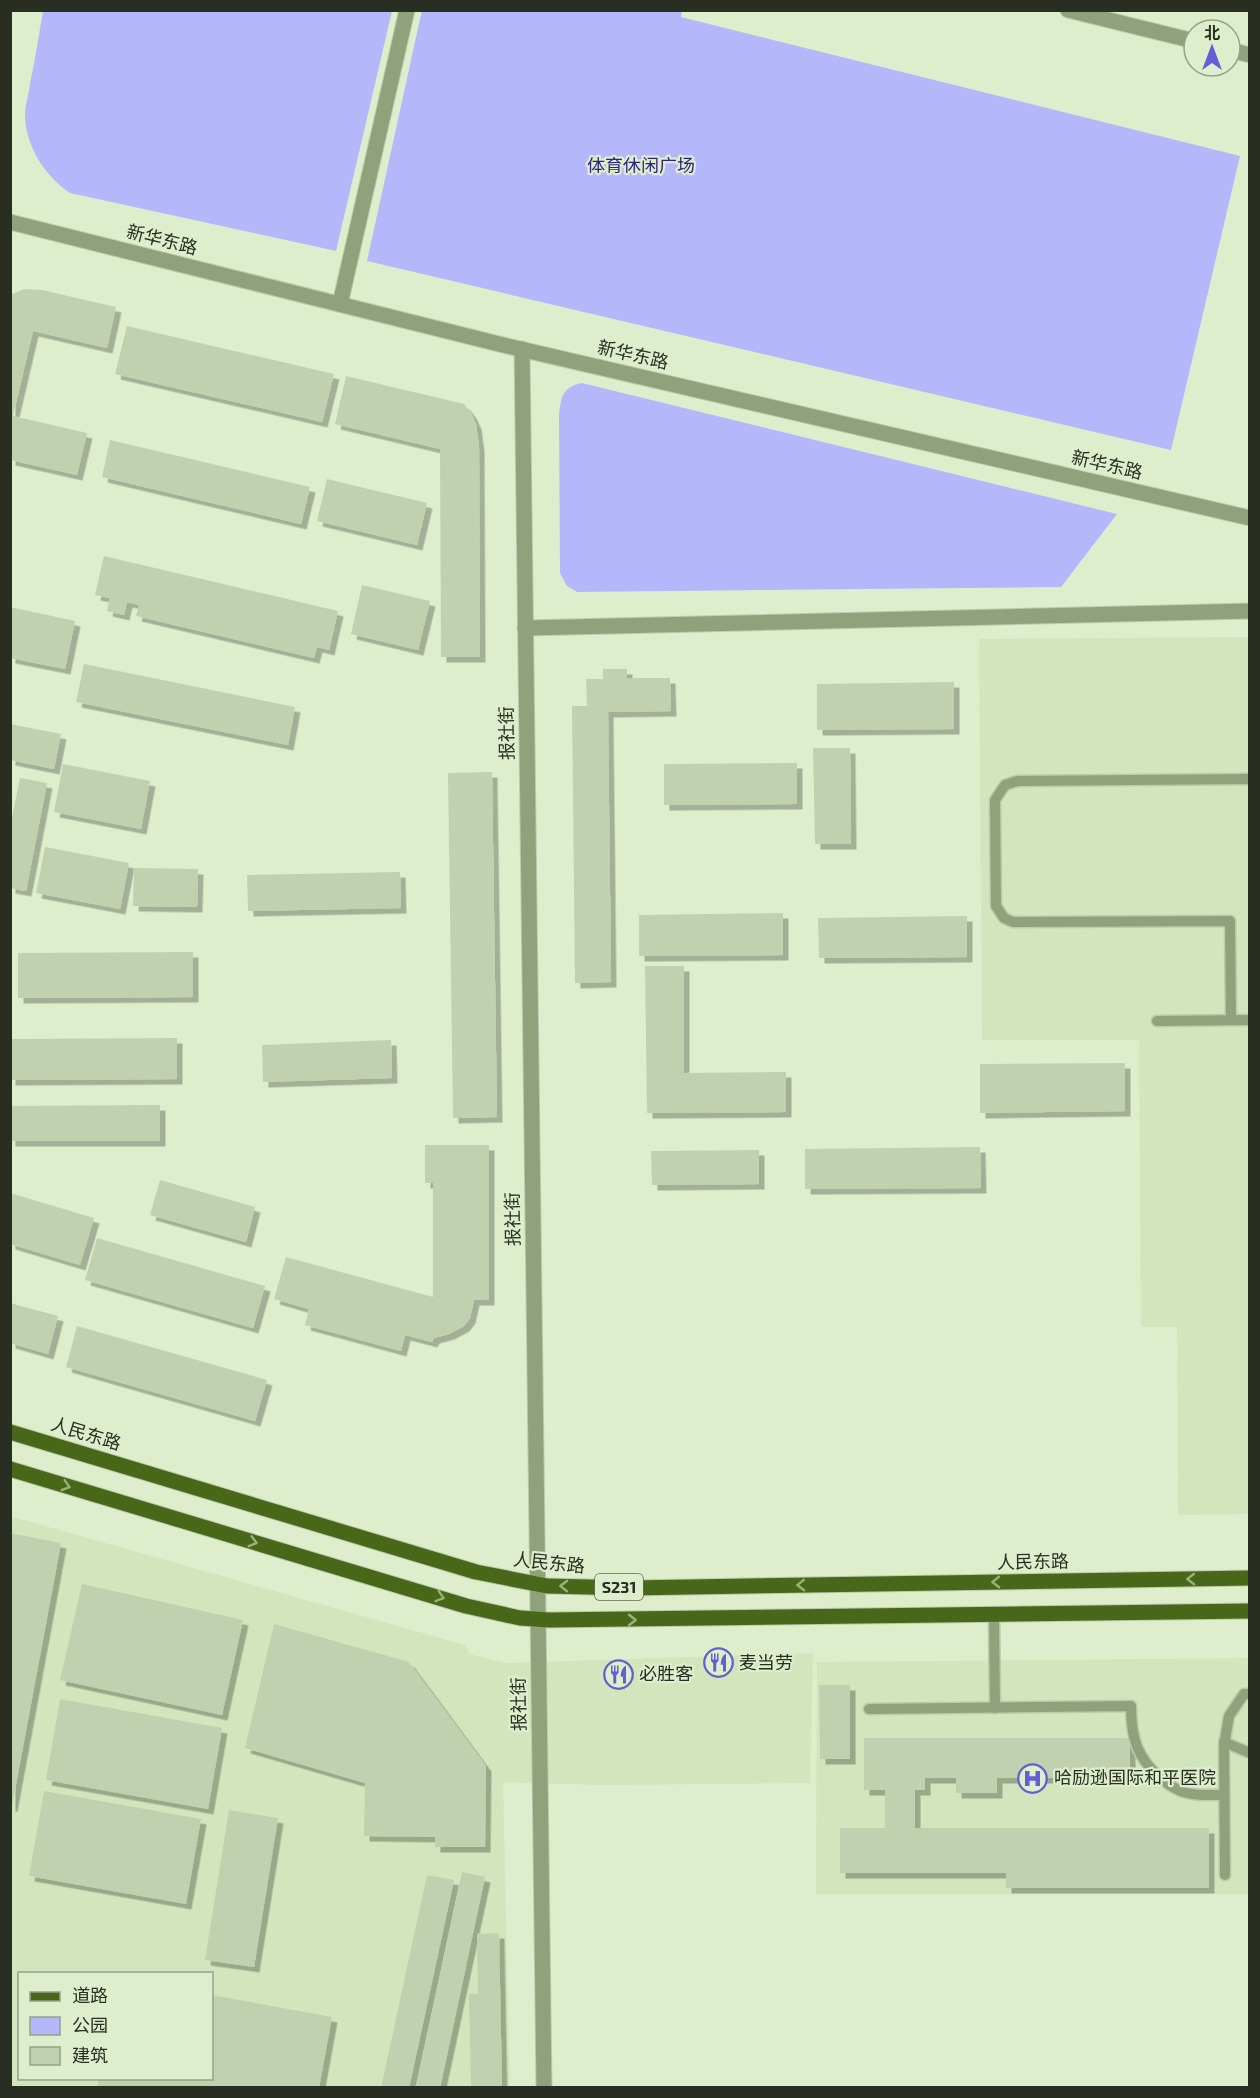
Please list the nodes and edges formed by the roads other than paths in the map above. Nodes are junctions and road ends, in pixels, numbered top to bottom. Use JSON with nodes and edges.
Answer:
{"nodes":[{"id":1,"x":407,"y":10,"type":"edge"},
{"id":2,"x":1068,"y":10,"type":"edge"},
{"id":3,"x":1182,"y":38,"type":"edge"},
{"id":4,"x":10,"y":222,"type":"edge"},
{"id":5,"x":340,"y":304,"type":"junction"},
{"id":6,"x":522,"y":349,"type":"junction"},
{"id":7,"x":1250,"y":518,"type":"edge"},
{"id":8,"x":1250,"y":611,"type":"edge"},
{"id":9,"x":525,"y":628,"type":"junction"},
{"id":10,"x":1250,"y":779,"type":"edge"},
{"id":11,"x":1231,"y":1020,"type":"junction"},
{"id":12,"x":1250,"y":1020,"type":"edge"},
{"id":13,"x":1157,"y":1021,"type":"dead end"},
{"id":14,"x":10,"y":1432,"type":"edge"},
{"id":15,"x":10,"y":1469,"type":"edge"},
{"id":16,"x":1250,"y":1578,"type":"edge"},
{"id":17,"x":537,"y":1585,"type":"junction"},
{"id":18,"x":1250,"y":1611,"type":"edge"},
{"id":19,"x":994,"y":1615,"type":"junction"},
{"id":20,"x":537,"y":1619,"type":"junction"},
{"id":21,"x":1250,"y":1694,"type":"edge"},
{"id":22,"x":994,"y":1707,"type":"junction"},
{"id":23,"x":869,"y":1709,"type":"dead end"},
{"id":24,"x":1224,"y":1742,"type":"junction"},
{"id":25,"x":1250,"y":1753,"type":"edge"},
{"id":26,"x":1224,"y":1795,"type":"junction"},
{"id":27,"x":1225,"y":1875,"type":"dead end"},
{"id":28,"x":544,"y":2088,"type":"edge"}],
"edges":[{"from":1,"to":5,"type":"street"},
{"from":2,"to":3,"type":"street"},
{"from":4,"to":5,"type":"street","name":"新华东路"},
{"from":5,"to":6,"type":"street","name":"新华东路"},
{"from":6,"to":7,"type":"street","name":"新华东路"},
{"from":6,"to":9,"type":"street","name":"报社街"},
{"from":8,"to":9,"type":"street"},
{"from":9,"to":17,"type":"street","name":"报社街"},
{"from":10,"to":11,"type":"lane"},
{"from":11,"to":12,"type":"lane"},
{"from":11,"to":13,"type":"lane"},
{"from":14,"to":17,"type":"main road","name":"人民东路","number":"S231"},
{"from":15,"to":20,"type":"main road","number":"S231","one_way":true},
{"from":16,"to":17,"type":"main road","name":"人民东路","number":"S231","one_way":true},
{"from":17,"to":20,"type":"street","name":"报社街"},
{"from":18,"to":19,"type":"main road","number":"S231"},
{"from":20,"to":19,"type":"main road","number":"S231","one_way":true},
{"from":19,"to":22,"type":"lane"},
{"from":20,"to":28,"type":"street","name":"报社街"},
{"from":21,"to":24,"type":"lane"},
{"from":22,"to":23,"type":"lane"},
{"from":22,"to":26,"type":"lane"},
{"from":24,"to":25,"type":"lane"},
{"from":24,"to":26,"type":"lane"},
{"from":26,"to":27,"type":"lane"}]}
